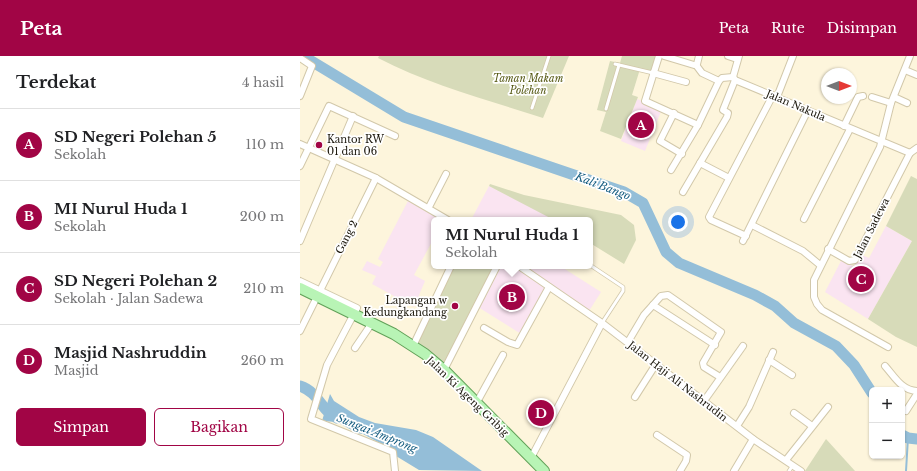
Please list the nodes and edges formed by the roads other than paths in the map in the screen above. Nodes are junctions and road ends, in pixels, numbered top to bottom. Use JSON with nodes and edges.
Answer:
{"nodes":[{"id":1,"x":549,"y":56,"type":"edge"},
{"id":2,"x":659,"y":56,"type":"edge"},
{"id":3,"x":664,"y":56,"type":"edge"},
{"id":4,"x":700,"y":56,"type":"edge"},
{"id":5,"x":728,"y":56,"type":"edge"},
{"id":6,"x":792,"y":56,"type":"edge"},
{"id":7,"x":910,"y":56,"type":"edge"},
{"id":8,"x":300,"y":58,"type":"edge"},
{"id":9,"x":738,"y":58,"type":"edge"},
{"id":10,"x":696,"y":65,"type":"junction"},
{"id":11,"x":906,"y":70,"type":"junction"},
{"id":12,"x":653,"y":73,"type":"junction"},
{"id":13,"x":917,"y":76,"type":"edge"},
{"id":14,"x":734,"y":79,"type":"junction"},
{"id":15,"x":719,"y":81,"type":"junction"},
{"id":16,"x":686,"y":82,"type":"dead end"},
{"id":17,"x":300,"y":96,"type":"edge"},
{"id":18,"x":775,"y":96,"type":"junction"},
{"id":19,"x":863,"y":96,"type":"dead end"},
{"id":20,"x":872,"y":97,"type":"dead end"},
{"id":21,"x":894,"y":97,"type":"junction"},
{"id":22,"x":891,"y":103,"type":"junction"},
{"id":23,"x":907,"y":103,"type":"dead end"},
{"id":24,"x":532,"y":108,"type":"dead end"},
{"id":25,"x":606,"y":109,"type":"dead end"},
{"id":26,"x":808,"y":110,"type":"junction"},
{"id":27,"x":674,"y":113,"type":"junction"},
{"id":28,"x":354,"y":116,"type":"junction"},
{"id":29,"x":698,"y":124,"type":"junction"},
{"id":30,"x":847,"y":128,"type":"junction"},
{"id":31,"x":395,"y":136,"type":"dead end"},
{"id":32,"x":881,"y":141,"type":"junction"},
{"id":33,"x":300,"y":144,"type":"edge"},
{"id":34,"x":309,"y":148,"type":"junction"},
{"id":35,"x":917,"y":148,"type":"edge"},
{"id":36,"x":910,"y":153,"type":"junction"},
{"id":37,"x":682,"y":154,"type":"junction"},
{"id":38,"x":336,"y":160,"type":"junction"},
{"id":39,"x":700,"y":163,"type":"junction"},
{"id":40,"x":300,"y":166,"type":"edge"},
{"id":41,"x":671,"y":170,"type":"dead end"},
{"id":42,"x":446,"y":174,"type":"dead end"},
{"id":43,"x":376,"y":178,"type":"junction"},
{"id":44,"x":729,"y":178,"type":"junction"},
{"id":45,"x":683,"y":192,"type":"dead end"},
{"id":46,"x":429,"y":207,"type":"junction"},
{"id":47,"x":444,"y":217,"type":"edge"},
{"id":48,"x":804,"y":219,"type":"dead end"},
{"id":49,"x":752,"y":225,"type":"junction"},
{"id":50,"x":300,"y":241,"type":"edge"},
{"id":51,"x":828,"y":249,"type":"junction"},
{"id":52,"x":820,"y":265,"type":"junction"},
{"id":53,"x":593,"y":267,"type":"edge"},
{"id":54,"x":450,"y":269,"type":"edge"},
{"id":55,"x":496,"y":269,"type":"edge"},
{"id":56,"x":525,"y":269,"type":"edge"},
{"id":57,"x":300,"y":281,"type":"edge"},
{"id":58,"x":549,"y":287,"type":"junction"},
{"id":59,"x":300,"y":288,"type":"edge"},
{"id":60,"x":317,"y":295,"type":"junction"},
{"id":61,"x":652,"y":305,"type":"junction"},
{"id":62,"x":372,"y":323,"type":"junction"},
{"id":63,"x":602,"y":323,"type":"junction"},
{"id":64,"x":484,"y":328,"type":"dead end"},
{"id":65,"x":300,"y":331,"type":"edge"},
{"id":66,"x":628,"y":342,"type":"junction"},
{"id":67,"x":714,"y":344,"type":"junction"},
{"id":68,"x":413,"y":346,"type":"junction"},
{"id":69,"x":743,"y":346,"type":"dead end"},
{"id":70,"x":888,"y":347,"type":"dead end"},
{"id":71,"x":355,"y":348,"type":"dead end"},
{"id":72,"x":773,"y":352,"type":"dead end"},
{"id":73,"x":503,"y":355,"type":"dead end"},
{"id":74,"x":769,"y":360,"type":"junction"},
{"id":75,"x":656,"y":364,"type":"junction"},
{"id":76,"x":884,"y":366,"type":"dead end"},
{"id":77,"x":444,"y":370,"type":"junction"},
{"id":78,"x":792,"y":375,"type":"dead end"},
{"id":79,"x":720,"y":377,"type":"junction"},
{"id":80,"x":917,"y":391,"type":"edge"},
{"id":81,"x":917,"y":394,"type":"edge"},
{"id":82,"x":635,"y":397,"type":"dead end"},
{"id":83,"x":704,"y":401,"type":"junction"},
{"id":84,"x":477,"y":402,"type":"junction"},
{"id":85,"x":828,"y":407,"type":"dead end"},
{"id":86,"x":906,"y":410,"type":"dead end"},
{"id":87,"x":794,"y":413,"type":"dead end"},
{"id":88,"x":737,"y":426,"type":"junction"},
{"id":89,"x":812,"y":426,"type":"junction"},
{"id":90,"x":657,"y":435,"type":"dead end"},
{"id":91,"x":754,"y":439,"type":"junction"},
{"id":92,"x":531,"y":458,"type":"junction"},
{"id":93,"x":786,"y":460,"type":"junction"},
{"id":94,"x":793,"y":465,"type":"junction"},
{"id":95,"x":395,"y":471,"type":"edge"},
{"id":96,"x":544,"y":471,"type":"edge"},
{"id":97,"x":680,"y":471,"type":"edge"},
{"id":98,"x":734,"y":471,"type":"edge"},
{"id":99,"x":789,"y":471,"type":"edge"},
{"id":100,"x":801,"y":471,"type":"edge"}],
"edges":[{"from":1,"to":24,"type":"lane"},
{"from":2,"to":12,"type":"street"},
{"from":3,"to":10,"type":"street"},
{"from":4,"to":10,"type":"street"},
{"from":5,"to":9,"type":"street"},
{"from":6,"to":18,"type":"street"},
{"from":7,"to":11,"type":"street"},
{"from":8,"to":17,"type":"street"},
{"from":9,"to":14,"type":"street"},
{"from":10,"to":15,"type":"street"},
{"from":11,"to":13,"type":"street"},
{"from":11,"to":21,"type":"street"},
{"from":12,"to":16,"type":"street"},
{"from":12,"to":25,"type":"lane"},
{"from":12,"to":27,"type":"street"},
{"from":14,"to":15,"type":"street"},
{"from":14,"to":18,"type":"street","name":"Jalan Nakula"},
{"from":14,"to":39,"type":"street"},
{"from":15,"to":29,"type":"street"},
{"from":18,"to":26,"type":"street","name":"Jalan Nakula"},
{"from":18,"to":44,"type":"street"},
{"from":19,"to":30,"type":"street"},
{"from":20,"to":22,"type":"street"},
{"from":21,"to":22,"type":"street"},
{"from":21,"to":23,"type":"street"},
{"from":22,"to":32,"type":"street"},
{"from":26,"to":30,"type":"street","name":"Jalan Nakula"},
{"from":26,"to":49,"type":"street"},
{"from":27,"to":29,"type":"street"},
{"from":27,"to":37,"type":"street"},
{"from":28,"to":31,"type":"street"},
{"from":28,"to":34,"type":"street"},
{"from":28,"to":38,"type":"street"},
{"from":29,"to":37,"type":"street"},
{"from":30,"to":32,"type":"street","name":"Jalan Nakula"},
{"from":30,"to":48,"type":"street"},
{"from":32,"to":36,"type":"street"},
{"from":32,"to":51,"type":"street"},
{"from":33,"to":34,"type":"street"},
{"from":34,"to":38,"type":"street"},
{"from":34,"to":40,"type":"street"},
{"from":35,"to":36,"type":"street"},
{"from":36,"to":51,"type":"street","name":"Jalan Sadewa"},
{"from":37,"to":41,"type":"street"},
{"from":38,"to":43,"type":"street"},
{"from":38,"to":50,"type":"street"},
{"from":39,"to":44,"type":"street"},
{"from":39,"to":45,"type":"street"},
{"from":42,"to":46,"type":"street"},
{"from":43,"to":46,"type":"street"},
{"from":43,"to":60,"type":"street","name":"Gang 2"},
{"from":44,"to":49,"type":"street"},
{"from":46,"to":47,"type":"street"},
{"from":49,"to":52,"type":"street"},
{"from":51,"to":52,"type":"street"},
{"from":52,"to":70,"type":"street"},
{"from":53,"to":63,"type":"lane"},
{"from":54,"to":68,"type":"street"},
{"from":55,"to":77,"type":"street"},
{"from":56,"to":58,"type":"street","name":"Jalan Haji Ali Nashrudin"},
{"from":57,"to":95,"type":"street"},
{"from":58,"to":63,"type":"street","name":"Jalan Haji Ali Nashrudin"},
{"from":58,"to":64,"type":"street"},
{"from":59,"to":60,"type":"main road","name":"Jalan Ki Ageng Gribig"},
{"from":60,"to":62,"type":"main road","name":"Jalan Ki Ageng Gribig"},
{"from":60,"to":65,"type":"street","name":"Gang 2"},
{"from":61,"to":66,"type":"street"},
{"from":61,"to":67,"type":"street"},
{"from":61,"to":67,"type":"street"},
{"from":62,"to":68,"type":"main road","name":"Jalan Ki Ageng Gribig"},
{"from":62,"to":71,"type":"street"},
{"from":63,"to":66,"type":"street","name":"Jalan Haji Ali Nashrudin"},
{"from":63,"to":92,"type":"street"},
{"from":66,"to":75,"type":"street","name":"Jalan Haji Ali Nashrudin"},
{"from":67,"to":79,"type":"street"},
{"from":68,"to":77,"type":"main road","name":"Jalan Ki Ageng Gribig"},
{"from":69,"to":79,"type":"street"},
{"from":72,"to":74,"type":"street"},
{"from":73,"to":84,"type":"street"},
{"from":74,"to":78,"type":"street"},
{"from":74,"to":88,"type":"street"},
{"from":75,"to":82,"type":"street"},
{"from":75,"to":83,"type":"street","name":"Jalan Haji Ali Nashrudin"},
{"from":76,"to":80,"type":"street"},
{"from":77,"to":84,"type":"main road","name":"Jalan Ki Ageng Gribig"},
{"from":79,"to":83,"type":"street"},
{"from":81,"to":86,"type":"street"},
{"from":83,"to":88,"type":"street","name":"Jalan Haji Ali Nashrudin"},
{"from":84,"to":92,"type":"main road","name":"Jalan Ki Ageng Gribig"},
{"from":85,"to":89,"type":"street"},
{"from":87,"to":89,"type":"street"},
{"from":88,"to":91,"type":"street","name":"Jalan Haji Ali Nashrudin"},
{"from":89,"to":93,"type":"street"},
{"from":90,"to":97,"type":"street"},
{"from":91,"to":93,"type":"street","name":"Jalan Haji Ali Nashrudin"},
{"from":91,"to":98,"type":"street"},
{"from":92,"to":96,"type":"main road","name":"Jalan Ki Ageng Gribig"},
{"from":93,"to":94,"type":"street","name":"Jalan Haji Ali Nashrudin"},
{"from":94,"to":99,"type":"lane"},
{"from":94,"to":100,"type":"street","name":"Jalan Haji Ali Nashrudin"}]}
